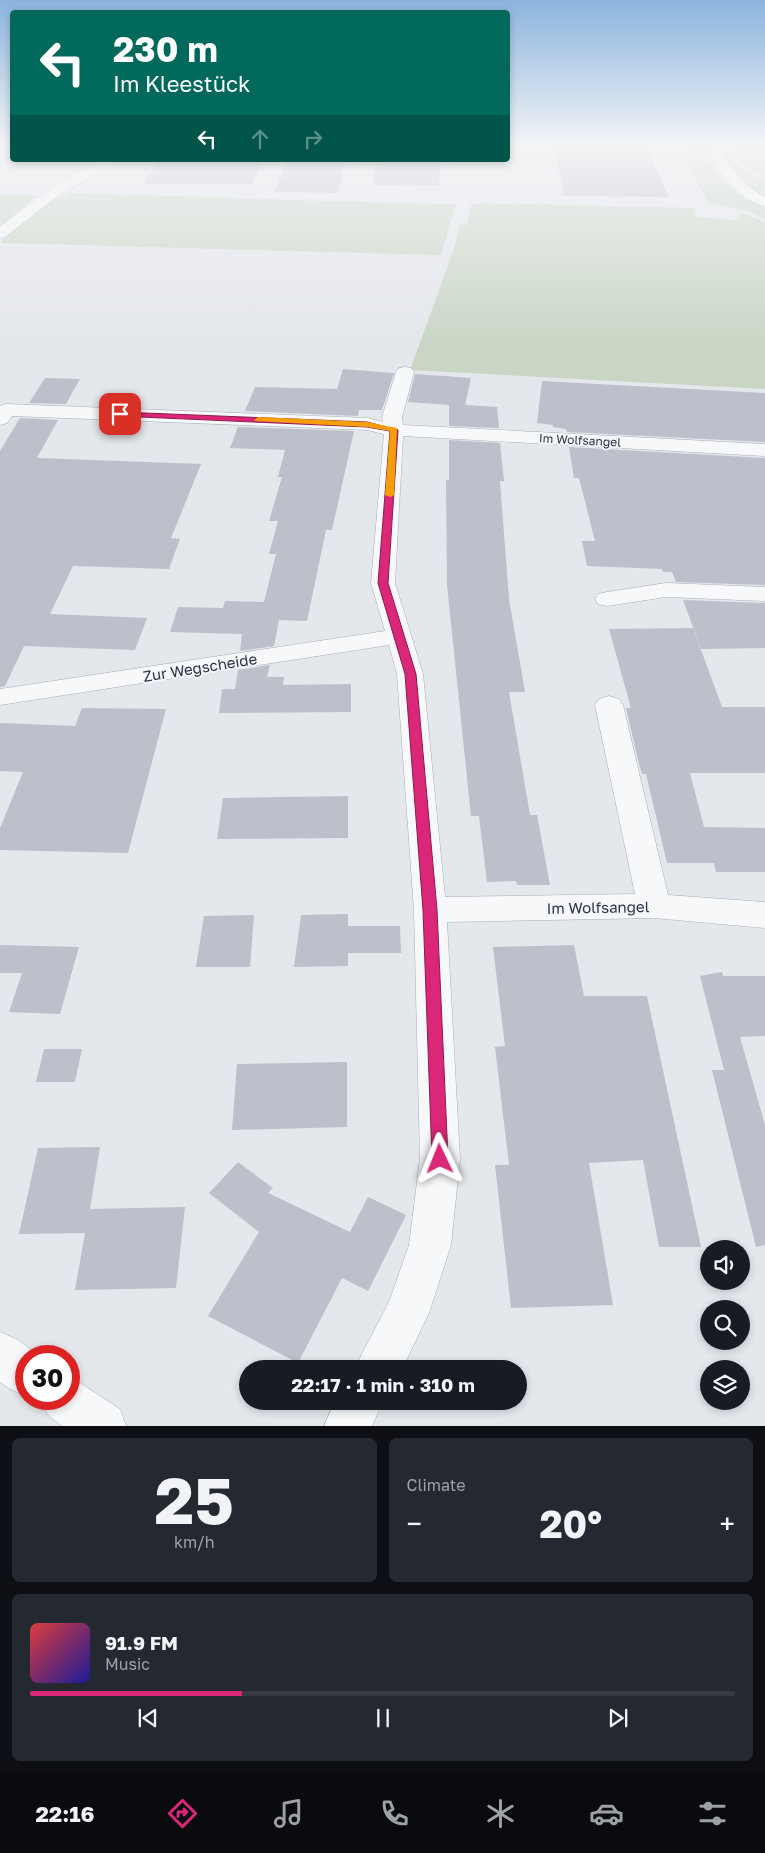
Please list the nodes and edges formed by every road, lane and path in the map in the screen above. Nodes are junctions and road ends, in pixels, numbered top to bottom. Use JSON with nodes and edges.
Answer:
{"nodes":[{"id":1,"x":27,"y":212,"type":"edge"},
{"id":2,"x":0,"y":234,"type":"edge"},
{"id":3,"x":405,"y":372,"type":"dead end"},
{"id":4,"x":0,"y":418,"type":"edge"},
{"id":5,"x":394,"y":430,"type":"junction"},
{"id":6,"x":765,"y":450,"type":"edge"},
{"id":7,"x":765,"y":594,"type":"edge"},
{"id":8,"x":607,"y":599,"type":"dead end"},
{"id":9,"x":399,"y":636,"type":"junction"},
{"id":10,"x":0,"y":697,"type":"edge"},
{"id":11,"x":609,"y":705,"type":"dead end"},
{"id":12,"x":654,"y":906,"type":"junction"},
{"id":13,"x":430,"y":910,"type":"junction"},
{"id":14,"x":765,"y":915,"type":"edge"},
{"id":15,"x":0,"y":1355,"type":"edge"},
{"id":16,"x":382,"y":1360,"type":"edge"},
{"id":17,"x":15,"y":1365,"type":"edge"},
{"id":18,"x":80,"y":1410,"type":"edge"},
{"id":19,"x":355,"y":1410,"type":"edge"},
{"id":20,"x":103,"y":1426,"type":"edge"},
{"id":21,"x":347,"y":1426,"type":"edge"}],
"edges":[{"from":1,"to":2,"type":"street"},
{"from":3,"to":5,"type":"street"},
{"from":4,"to":5,"type":"street","name":"Im Wolfsangel"},
{"from":5,"to":6,"type":"street","name":"Im Wolfsangel"},
{"from":5,"to":9,"type":"street"},
{"from":7,"to":8,"type":"street"},
{"from":9,"to":10,"type":"street","name":"Zur Wegscheide"},
{"from":9,"to":13,"type":"street"},
{"from":11,"to":12,"type":"street"},
{"from":12,"to":13,"type":"street","name":"Im Wolfsangel"},
{"from":12,"to":14,"type":"street","name":"Im Wolfsangel"},
{"from":13,"to":16,"type":"street"},
{"from":15,"to":17,"type":"street"},
{"from":18,"to":20,"type":"street"},
{"from":19,"to":21,"type":"street"}]}
